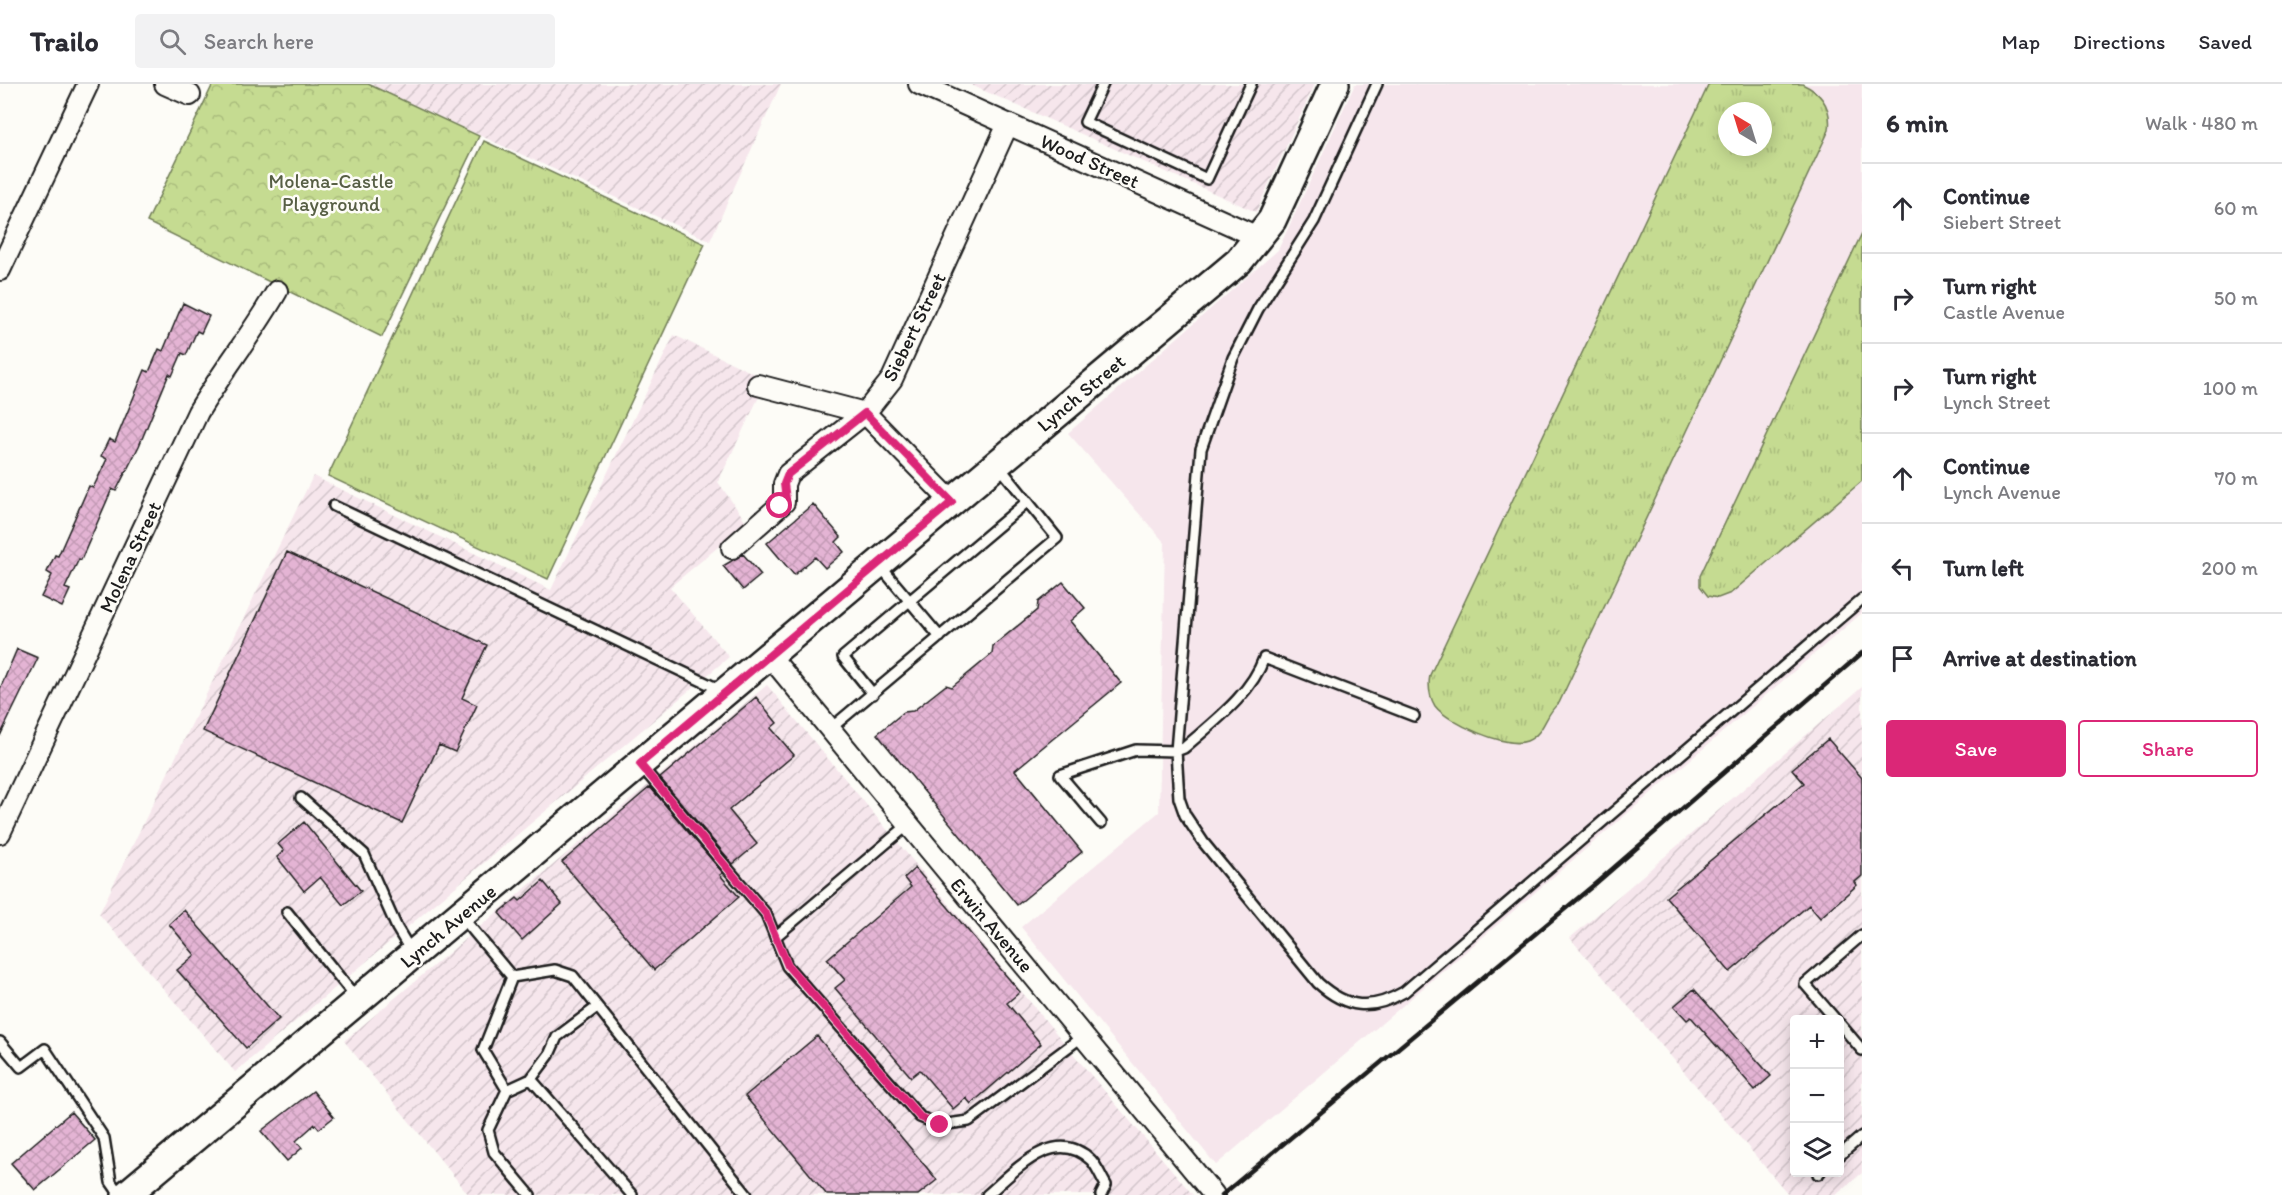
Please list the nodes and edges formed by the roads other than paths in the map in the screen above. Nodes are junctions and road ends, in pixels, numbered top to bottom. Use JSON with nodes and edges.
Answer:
{"nodes":[{"id":1,"x":88,"y":84,"type":"edge"},
{"id":2,"x":165,"y":84,"type":"edge"},
{"id":3,"x":919,"y":84,"type":"edge"},
{"id":4,"x":1103,"y":84,"type":"edge"},
{"id":5,"x":1251,"y":84,"type":"edge"},
{"id":6,"x":1335,"y":84,"type":"edge"},
{"id":7,"x":1377,"y":84,"type":"edge"},
{"id":8,"x":190,"y":95,"type":"dead end"},
{"id":9,"x":1008,"y":124,"type":"junction"},
{"id":10,"x":1260,"y":238,"type":"junction"},
{"id":11,"x":0,"y":270,"type":"edge"},
{"id":12,"x":277,"y":291,"type":"dead end"},
{"id":13,"x":758,"y":385,"type":"dead end"},
{"id":14,"x":865,"y":413,"type":"junction"},
{"id":15,"x":997,"y":463,"type":"junction"},
{"id":16,"x":1028,"y":501,"type":"junction"},
{"id":17,"x":952,"y":502,"type":"junction"},
{"id":18,"x":334,"y":507,"type":"dead end"},
{"id":19,"x":732,"y":548,"type":"dead end"},
{"id":20,"x":878,"y":563,"type":"junction"},
{"id":21,"x":1862,"y":599,"type":"edge"},
{"id":22,"x":909,"y":601,"type":"junction"},
{"id":23,"x":940,"y":637,"type":"junction"},
{"id":24,"x":769,"y":655,"type":"junction"},
{"id":25,"x":725,"y":692,"type":"junction"},
{"id":26,"x":873,"y":694,"type":"junction"},
{"id":27,"x":1414,"y":716,"type":"dead end"},
{"id":28,"x":830,"y":729,"type":"junction"},
{"id":29,"x":1176,"y":751,"type":"junction"},
{"id":30,"x":640,"y":764,"type":"junction"},
{"id":31,"x":301,"y":798,"type":"dead end"},
{"id":32,"x":1101,"y":823,"type":"dead end"},
{"id":33,"x":909,"y":825,"type":"junction"},
{"id":34,"x":0,"y":832,"type":"edge"},
{"id":35,"x":287,"y":912,"type":"dead end"},
{"id":36,"x":461,"y":915,"type":"junction"},
{"id":37,"x":1862,"y":935,"type":"edge"},
{"id":38,"x":775,"y":937,"type":"junction"},
{"id":39,"x":413,"y":955,"type":"junction"},
{"id":40,"x":512,"y":977,"type":"junction"},
{"id":41,"x":358,"y":1001,"type":"junction"},
{"id":42,"x":597,"y":1006,"type":"junction"},
{"id":43,"x":1832,"y":1015,"type":"edge"},
{"id":44,"x":1844,"y":1030,"type":"edge"},
{"id":45,"x":1083,"y":1035,"type":"junction"},
{"id":46,"x":0,"y":1042,"type":"edge"},
{"id":47,"x":1862,"y":1050,"type":"edge"},
{"id":48,"x":531,"y":1079,"type":"junction"},
{"id":49,"x":507,"y":1089,"type":"junction"},
{"id":50,"x":1862,"y":1136,"type":"edge"},
{"id":51,"x":1844,"y":1151,"type":"edge"},
{"id":52,"x":130,"y":1193,"type":"edge"},
{"id":53,"x":530,"y":1195,"type":"edge"},
{"id":54,"x":632,"y":1195,"type":"edge"},
{"id":55,"x":747,"y":1195,"type":"edge"},
{"id":56,"x":987,"y":1195,"type":"edge"},
{"id":57,"x":1101,"y":1195,"type":"edge"},
{"id":58,"x":1214,"y":1195,"type":"edge"}],
"edges":[{"from":1,"to":11,"type":"street"},
{"from":2,"to":8,"type":"street"},
{"from":3,"to":9,"type":"street","name":"Wood Street"},
{"from":4,"to":5,"type":"lane"},
{"from":6,"to":10,"type":"street","name":"Lynch Street"},
{"from":7,"to":29,"type":"lane"},
{"from":9,"to":10,"type":"street","name":"Wood Street"},
{"from":9,"to":14,"type":"street","name":"Siebert Street"},
{"from":10,"to":15,"type":"street","name":"Lynch Street"},
{"from":12,"to":34,"type":"street","name":"Molena Street"},
{"from":13,"to":14,"type":"street"},
{"from":14,"to":17,"type":"street"},
{"from":14,"to":19,"type":"street","name":"Siebert Street"},
{"from":15,"to":16,"type":"lane"},
{"from":15,"to":17,"type":"street","name":"Lynch Street"},
{"from":16,"to":22,"type":"lane"},
{"from":16,"to":23,"type":"lane"},
{"from":17,"to":20,"type":"street","name":"Lynch Street"},
{"from":18,"to":25,"type":"lane"},
{"from":20,"to":22,"type":"lane"},
{"from":20,"to":24,"type":"street","name":"Lynch Street"},
{"from":21,"to":29,"type":"lane"},
{"from":22,"to":23,"type":"lane"},
{"from":22,"to":26,"type":"lane"},
{"from":23,"to":26,"type":"lane"},
{"from":24,"to":25,"type":"street","name":"Lynch Avenue"},
{"from":24,"to":28,"type":"street","name":"Erwin Avenue"},
{"from":25,"to":30,"type":"street","name":"Lynch Avenue"},
{"from":26,"to":28,"type":"lane"},
{"from":27,"to":29,"type":"lane"},
{"from":28,"to":33,"type":"street","name":"Erwin Avenue"},
{"from":29,"to":32,"type":"lane"},
{"from":30,"to":36,"type":"street","name":"Lynch Avenue"},
{"from":30,"to":38,"type":"lane"},
{"from":31,"to":39,"type":"lane"},
{"from":33,"to":38,"type":"lane"},
{"from":33,"to":45,"type":"street","name":"Erwin Avenue"},
{"from":35,"to":41,"type":"lane"},
{"from":36,"to":39,"type":"street","name":"Lynch Avenue"},
{"from":36,"to":40,"type":"lane"},
{"from":37,"to":43,"type":"lane"},
{"from":38,"to":45,"type":"lane"},
{"from":39,"to":41,"type":"street","name":"Lynch Avenue"},
{"from":40,"to":42,"type":"lane"},
{"from":40,"to":49,"type":"lane"},
{"from":41,"to":52,"type":"street","name":"Lynch Avenue"},
{"from":42,"to":48,"type":"lane"},
{"from":42,"to":55,"type":"lane"},
{"from":44,"to":47,"type":"lane"},
{"from":45,"to":58,"type":"street","name":"Erwin Avenue"},
{"from":46,"to":52,"type":"lane"},
{"from":48,"to":49,"type":"lane"},
{"from":48,"to":54,"type":"lane"},
{"from":49,"to":53,"type":"lane"},
{"from":50,"to":51,"type":"lane"},
{"from":56,"to":57,"type":"lane"}]}
